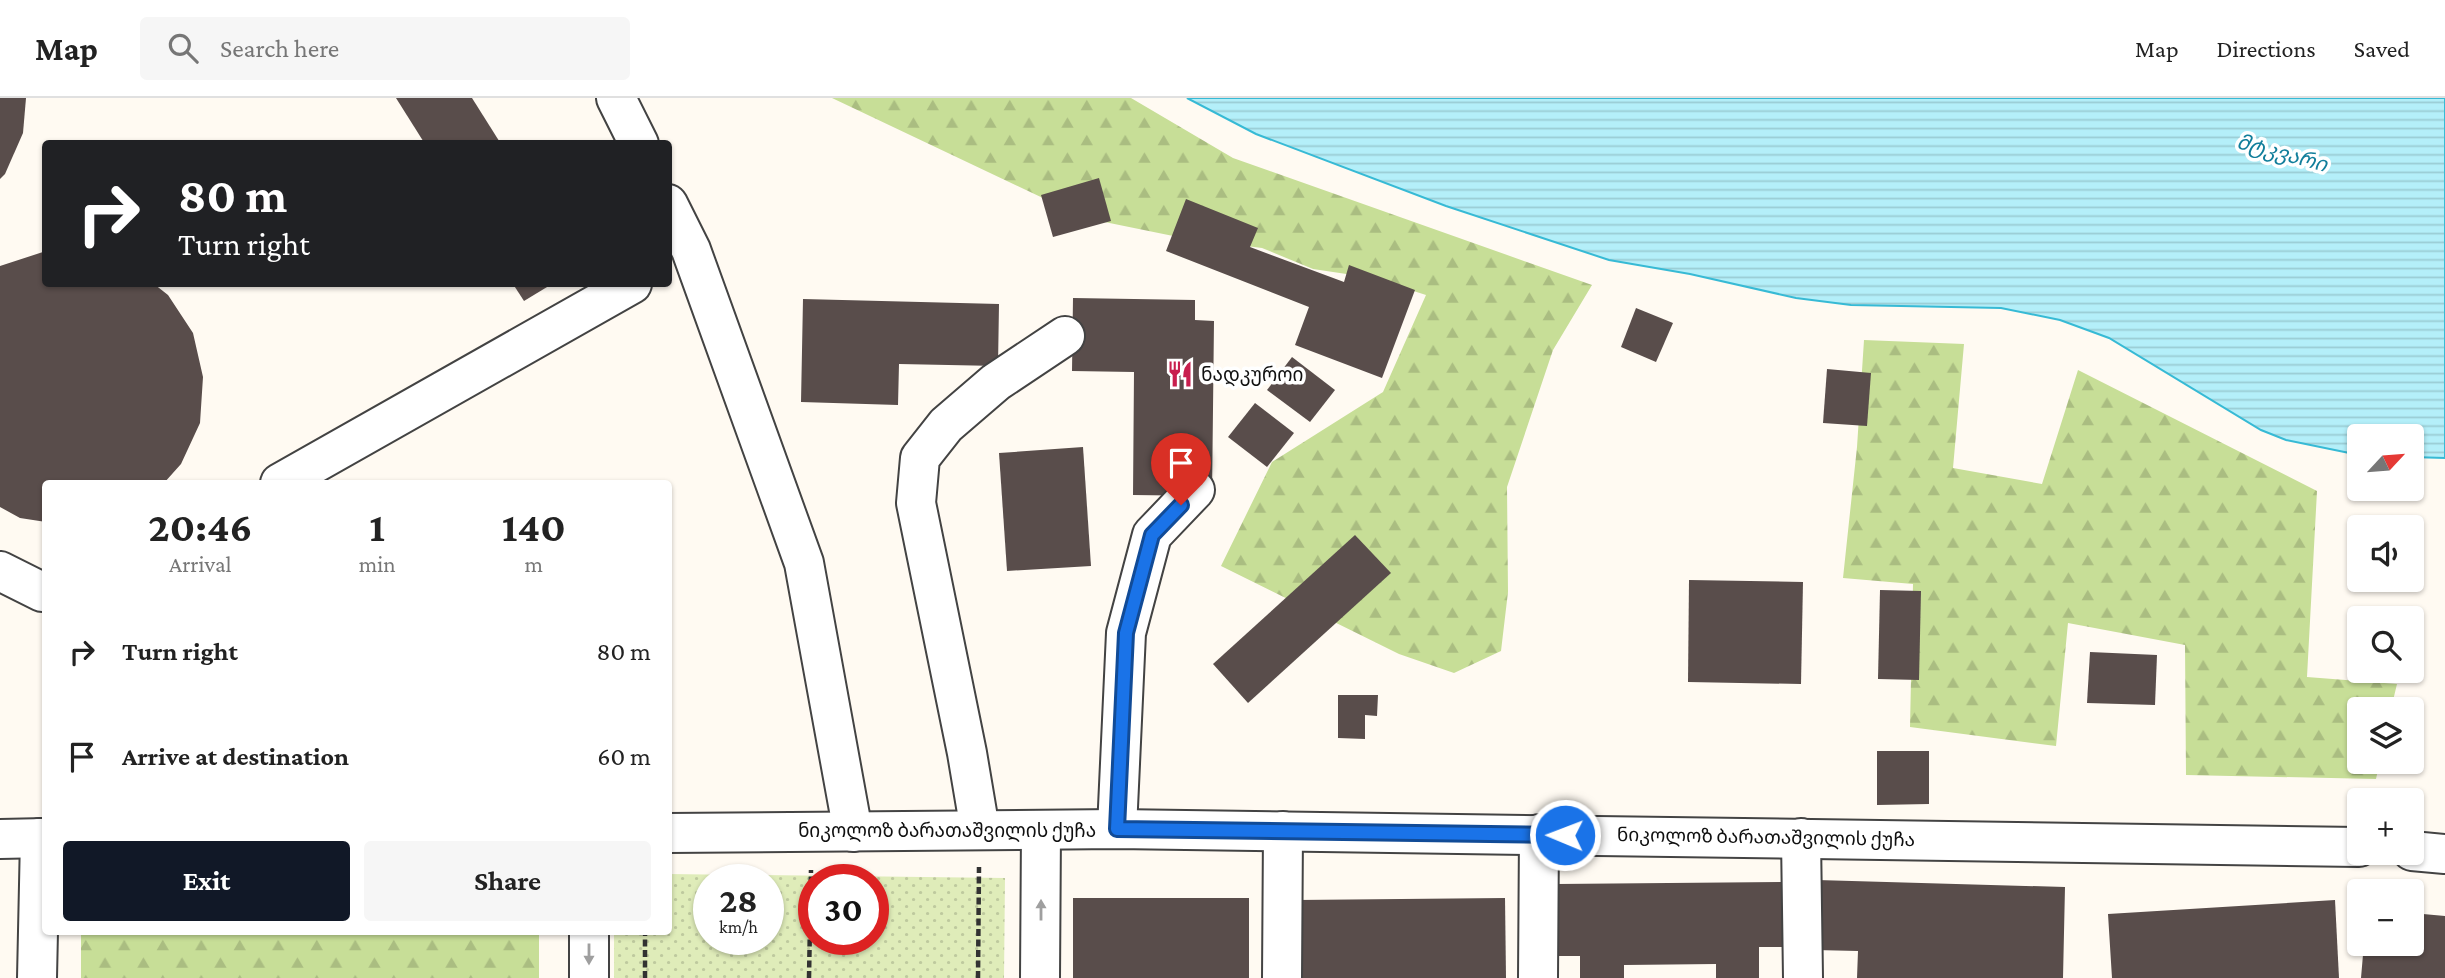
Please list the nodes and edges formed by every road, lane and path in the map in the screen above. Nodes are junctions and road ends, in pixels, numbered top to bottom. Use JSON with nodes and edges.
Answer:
{"nodes":[{"id":1,"x":616,"y":98,"type":"edge"},
{"id":2,"x":637,"y":140,"type":"edge"},
{"id":3,"x":672,"y":221,"type":"edge"},
{"id":4,"x":680,"y":256,"type":"edge"},
{"id":5,"x":627,"y":287,"type":"edge"},
{"id":6,"x":1065,"y":336,"type":"dead end"},
{"id":7,"x":285,"y":480,"type":"edge"},
{"id":8,"x":1195,"y":490,"type":"dead end"},
{"id":9,"x":0,"y":571,"type":"edge"},
{"id":10,"x":42,"y":592,"type":"edge"},
{"id":11,"x":1117,"y":829,"type":"junction"},
{"id":12,"x":979,"y":830,"type":"junction"},
{"id":13,"x":1041,"y":830,"type":"junction"},
{"id":14,"x":1283,"y":831,"type":"junction"},
{"id":15,"x":811,"y":832,"type":"junction"},
{"id":16,"x":852,"y":832,"type":"junction"},
{"id":17,"x":672,"y":833,"type":"edge"},
{"id":18,"x":1539,"y":834,"type":"junction"},
{"id":19,"x":42,"y":838,"type":"edge"},
{"id":20,"x":1801,"y":838,"type":"junction"},
{"id":21,"x":0,"y":839,"type":"edge"},
{"id":22,"x":2347,"y":847,"type":"edge"},
{"id":23,"x":2424,"y":852,"type":"edge"},
{"id":24,"x":2445,"y":854,"type":"edge"},
{"id":25,"x":42,"y":861,"type":"edge"},
{"id":26,"x":589,"y":935,"type":"edge"},
{"id":27,"x":645,"y":935,"type":"edge"},
{"id":28,"x":37,"y":978,"type":"edge"},
{"id":29,"x":589,"y":978,"type":"edge"},
{"id":30,"x":645,"y":978,"type":"edge"},
{"id":31,"x":809,"y":978,"type":"edge"},
{"id":32,"x":978,"y":978,"type":"edge"},
{"id":33,"x":1040,"y":978,"type":"edge"},
{"id":34,"x":1282,"y":978,"type":"edge"},
{"id":35,"x":1538,"y":978,"type":"edge"},
{"id":36,"x":1803,"y":978,"type":"edge"}],
"edges":[{"from":1,"to":2,"type":"street"},
{"from":3,"to":4,"type":"street"},
{"from":4,"to":16,"type":"street"},
{"from":5,"to":7,"type":"street"},
{"from":6,"to":12,"type":"street"},
{"from":8,"to":11,"type":"street"},
{"from":9,"to":10,"type":"street"},
{"from":11,"to":13,"type":"street","name":"ნიკოლოზ ბარათაშვილის ქუჩა"},
{"from":11,"to":14,"type":"street","name":"ნიკოლოზ ბარათაშვილის ქუჩა"},
{"from":12,"to":13,"type":"street","name":"ნიკოლოზ ბარათაშვილის ქუჩა"},
{"from":12,"to":16,"type":"street","name":"ნიკოლოზ ბარათაშვილის ქუჩა"},
{"from":12,"to":32,"type":"path"},
{"from":33,"to":13,"type":"street","one_way":true},
{"from":14,"to":18,"type":"street","name":"ნიკოლოზ ბარათაშვილის ქუჩა"},
{"from":14,"to":34,"type":"street"},
{"from":15,"to":16,"type":"street","name":"ნიკოლოზ ბარათაშვილის ქუჩა"},
{"from":15,"to":17,"type":"street","name":"ნიკოლოზ ბარათაშვილის ქუჩა"},
{"from":15,"to":31,"type":"path"},
{"from":18,"to":20,"type":"street","name":"ნიკოლოზ ბარათაშვილის ქუჩა"},
{"from":18,"to":35,"type":"street"},
{"from":19,"to":21,"type":"street"},
{"from":20,"to":22,"type":"street","name":"ნიკოლოზ ბარათაშვილის ქუჩა"},
{"from":20,"to":36,"type":"street"},
{"from":23,"to":24,"type":"street"},
{"from":25,"to":28,"type":"street"},
{"from":26,"to":29,"type":"street","one_way":true},
{"from":27,"to":30,"type":"path"}]}
